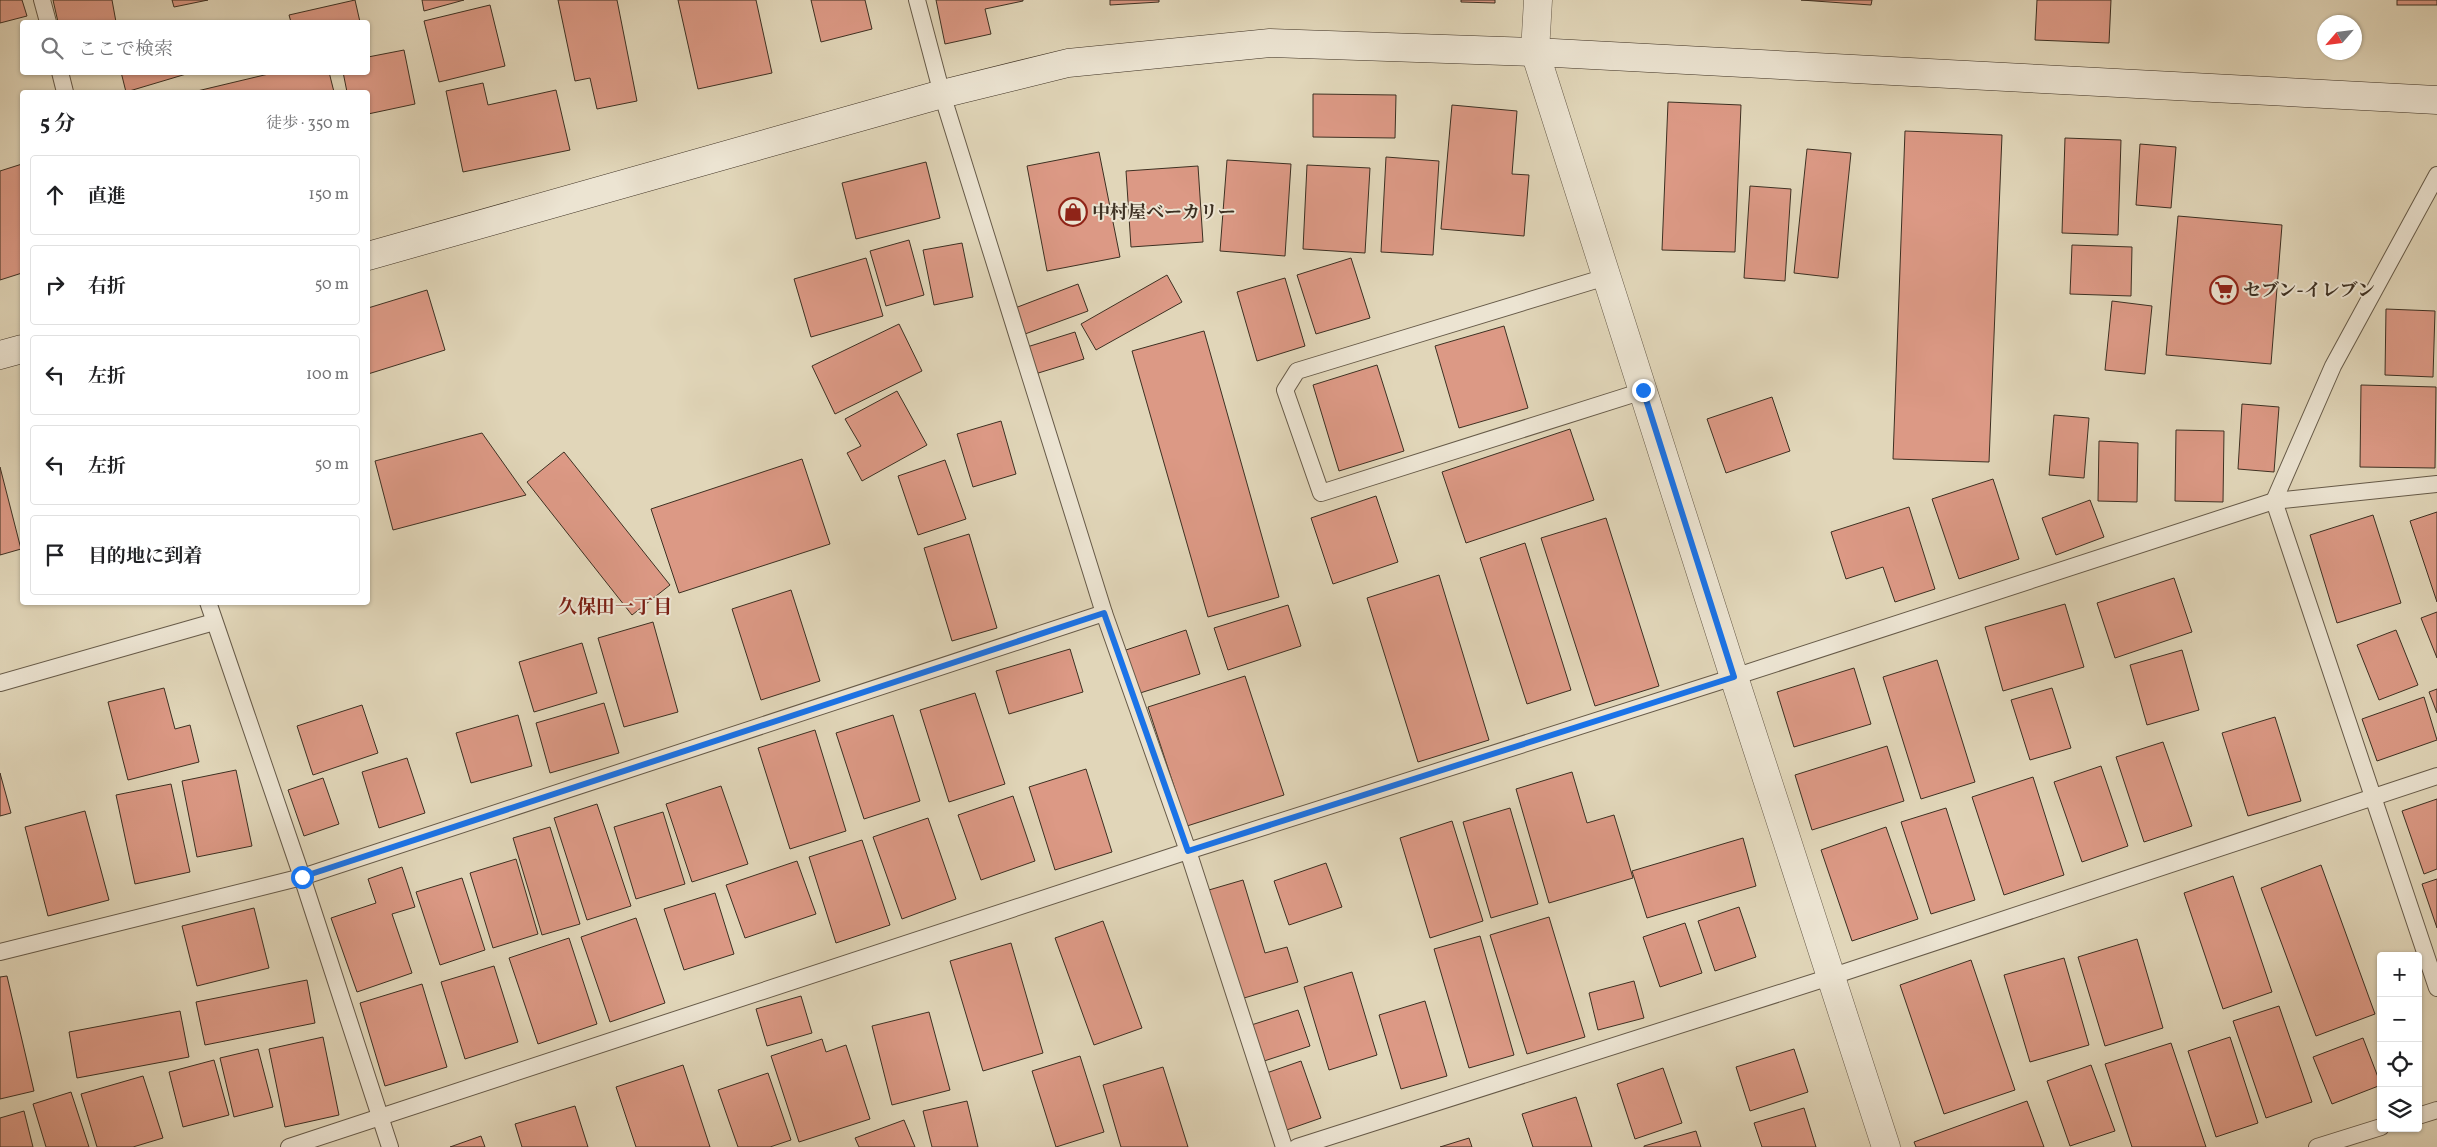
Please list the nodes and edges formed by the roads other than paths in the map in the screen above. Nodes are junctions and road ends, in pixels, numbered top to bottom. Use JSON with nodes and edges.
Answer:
{"nodes":[{"id":1,"x":42,"y":0,"type":"edge"},
{"id":2,"x":917,"y":0,"type":"edge"},
{"id":3,"x":1538,"y":0,"type":"edge"},
{"id":4,"x":47,"y":20,"type":"edge"},
{"id":5,"x":1535,"y":52,"type":"junction"},
{"id":6,"x":61,"y":75,"type":"edge"},
{"id":7,"x":64,"y":90,"type":"edge"},
{"id":8,"x":942,"y":94,"type":"junction"},
{"id":9,"x":2437,"y":100,"type":"edge"},
{"id":10,"x":2437,"y":175,"type":"edge"},
{"id":11,"x":370,"y":255,"type":"edge"},
{"id":12,"x":1606,"y":277,"type":"junction"},
{"id":13,"x":20,"y":350,"type":"edge"},
{"id":14,"x":0,"y":355,"type":"edge"},
{"id":15,"x":1643,"y":390,"type":"junction"},
{"id":16,"x":2437,"y":484,"type":"edge"},
{"id":17,"x":2274,"y":501,"type":"junction"},
{"id":18,"x":209,"y":605,"type":"edge"},
{"id":19,"x":1104,"y":613,"type":"junction"},
{"id":20,"x":214,"y":622,"type":"junction"},
{"id":21,"x":1734,"y":677,"type":"junction"},
{"id":22,"x":0,"y":683,"type":"edge"},
{"id":23,"x":2437,"y":776,"type":"edge"},
{"id":24,"x":2374,"y":796,"type":"junction"},
{"id":25,"x":1188,"y":851,"type":"junction"},
{"id":26,"x":302,"y":877,"type":"junction"},
{"id":27,"x":0,"y":952,"type":"edge"},
{"id":28,"x":1830,"y":977,"type":"junction"},
{"id":29,"x":2437,"y":988,"type":"edge"},
{"id":30,"x":2437,"y":1110,"type":"edge"},
{"id":31,"x":2422,"y":1115,"type":"edge"},
{"id":32,"x":380,"y":1118,"type":"junction"},
{"id":33,"x":2377,"y":1128,"type":"edge"},
{"id":34,"x":289,"y":1147,"type":"edge"},
{"id":35,"x":390,"y":1147,"type":"edge"},
{"id":36,"x":1284,"y":1147,"type":"edge"},
{"id":37,"x":1297,"y":1147,"type":"edge"},
{"id":38,"x":1886,"y":1147,"type":"edge"},
{"id":39,"x":2317,"y":1147,"type":"edge"}],
"edges":[{"from":1,"to":4,"type":"lane"},
{"from":2,"to":8,"type":"lane"},
{"from":3,"to":5,"type":"street"},
{"from":5,"to":8,"type":"street"},
{"from":5,"to":9,"type":"street"},
{"from":5,"to":12,"type":"street"},
{"from":6,"to":7,"type":"lane"},
{"from":8,"to":11,"type":"street"},
{"from":8,"to":19,"type":"lane"},
{"from":10,"to":17,"type":"lane"},
{"from":12,"to":15,"type":"street"},
{"from":12,"to":15,"type":"lane"},
{"from":13,"to":14,"type":"street"},
{"from":15,"to":21,"type":"street"},
{"from":16,"to":17,"type":"lane"},
{"from":17,"to":21,"type":"lane"},
{"from":17,"to":24,"type":"lane"},
{"from":18,"to":20,"type":"lane"},
{"from":19,"to":25,"type":"lane"},
{"from":19,"to":26,"type":"lane"},
{"from":20,"to":22,"type":"lane"},
{"from":20,"to":26,"type":"lane"},
{"from":21,"to":25,"type":"lane"},
{"from":21,"to":28,"type":"street"},
{"from":23,"to":24,"type":"lane"},
{"from":24,"to":28,"type":"lane"},
{"from":24,"to":29,"type":"lane"},
{"from":25,"to":32,"type":"lane"},
{"from":25,"to":36,"type":"lane"},
{"from":26,"to":27,"type":"lane"},
{"from":26,"to":32,"type":"lane"},
{"from":28,"to":37,"type":"lane"},
{"from":28,"to":38,"type":"street"},
{"from":30,"to":31,"type":"lane"},
{"from":32,"to":34,"type":"lane"},
{"from":32,"to":35,"type":"lane"},
{"from":33,"to":39,"type":"lane"}]}
